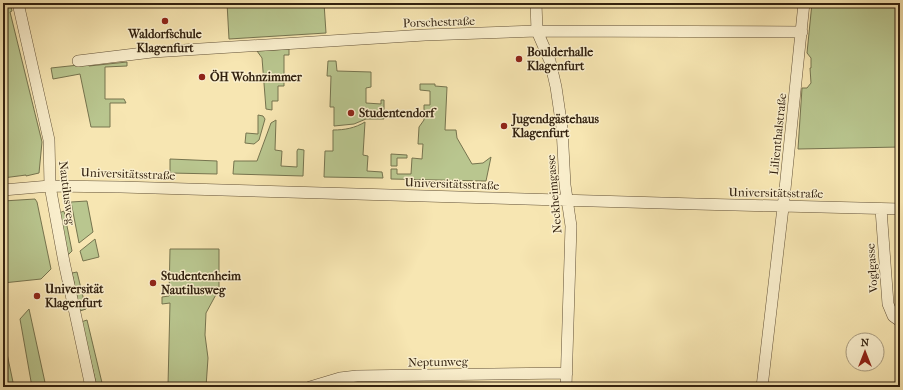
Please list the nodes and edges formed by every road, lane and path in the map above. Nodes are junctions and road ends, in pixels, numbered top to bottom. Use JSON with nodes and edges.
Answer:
{"nodes":[{"id":1,"x":18,"y":3,"type":"edge"},
{"id":2,"x":536,"y":3,"type":"edge"},
{"id":3,"x":804,"y":3,"type":"edge"},
{"id":4,"x":537,"y":31,"type":"junction"},
{"id":5,"x":802,"y":32,"type":"junction"},
{"id":6,"x":78,"y":61,"type":"dead end"},
{"id":7,"x":50,"y":186,"type":"junction"},
{"id":8,"x":3,"y":190,"type":"edge"},
{"id":9,"x":568,"y":200,"type":"junction"},
{"id":10,"x":783,"y":206,"type":"junction"},
{"id":11,"x":881,"y":209,"type":"junction"},
{"id":12,"x":900,"y":209,"type":"edge"},
{"id":13,"x":900,"y":321,"type":"edge"},
{"id":14,"x":567,"y":373,"type":"junction"},
{"id":15,"x":91,"y":387,"type":"edge"},
{"id":16,"x":310,"y":387,"type":"edge"},
{"id":17,"x":566,"y":387,"type":"edge"},
{"id":18,"x":762,"y":387,"type":"edge"}],
"edges":[{"from":1,"to":7,"type":"street","name":"Nautilusweg"},
{"from":2,"to":4,"type":"street","name":"Neckheimgasse"},
{"from":3,"to":5,"type":"street","name":"Lilienthalstraße"},
{"from":4,"to":5,"type":"street","name":"Porschestraße"},
{"from":4,"to":6,"type":"street","name":"Porschestraße"},
{"from":4,"to":9,"type":"street","name":"Neckheimgasse"},
{"from":5,"to":10,"type":"street","name":"Lilienthalstraße"},
{"from":7,"to":8,"type":"street","name":"Universitätsstraße"},
{"from":7,"to":9,"type":"street","name":"Universitätsstraße"},
{"from":7,"to":15,"type":"street","name":"Nautilusweg"},
{"from":9,"to":10,"type":"street","name":"Universitätsstraße"},
{"from":9,"to":14,"type":"street","name":"Neckheimgasse"},
{"from":10,"to":11,"type":"street","name":"Universitätsstraße"},
{"from":10,"to":18,"type":"street","name":"Lilienthalstraße"},
{"from":11,"to":12,"type":"street","name":"Universitätsstraße"},
{"from":11,"to":13,"type":"street","name":"Voglgasse"},
{"from":14,"to":16,"type":"street","name":"Neptunweg"},
{"from":14,"to":17,"type":"street","name":"Neckheimgasse"}]}
